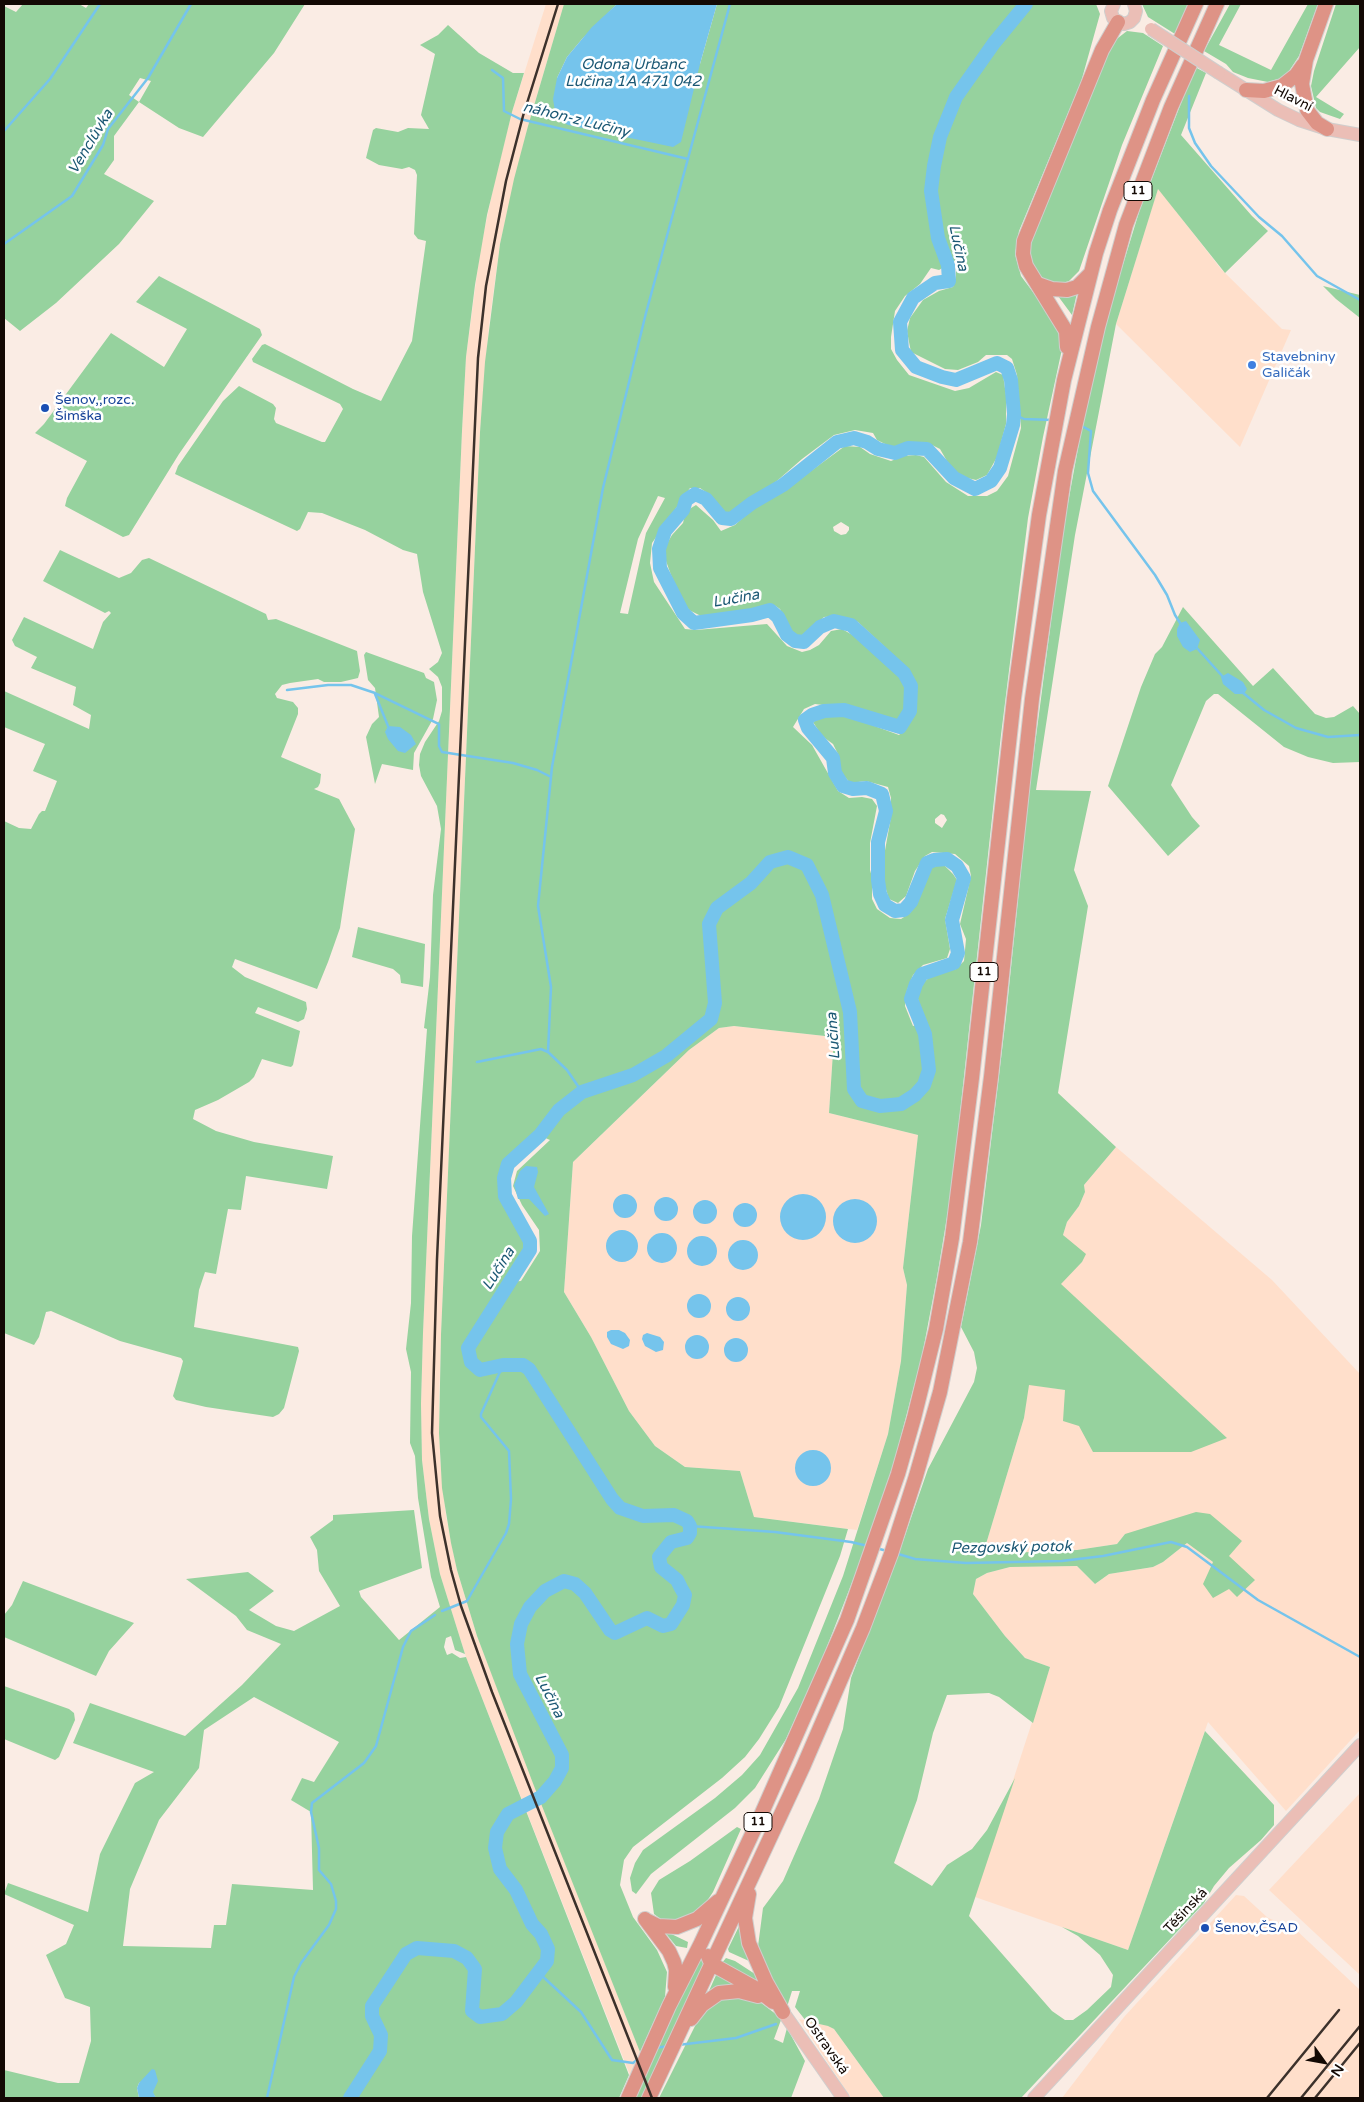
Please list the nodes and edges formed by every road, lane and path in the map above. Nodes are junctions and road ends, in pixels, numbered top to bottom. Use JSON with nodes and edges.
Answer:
{"nodes":[{"id":1,"x":1113,"y":4,"type":"edge"},
{"id":2,"x":1134,"y":4,"type":"edge"},
{"id":3,"x":1196,"y":4,"type":"edge"},
{"id":4,"x":1217,"y":4,"type":"edge"},
{"id":5,"x":1326,"y":4,"type":"edge"},
{"id":6,"x":1134,"y":18,"type":"junction"},
{"id":7,"x":1118,"y":22,"type":"junction"},
{"id":8,"x":1306,"y":60,"type":"junction"},
{"id":9,"x":1246,"y":90,"type":"junction"},
{"id":10,"x":1327,"y":129,"type":"junction"},
{"id":11,"x":1360,"y":135,"type":"edge"},
{"id":12,"x":1096,"y":253,"type":"junction"},
{"id":13,"x":1038,"y":284,"type":"junction"},
{"id":14,"x":1064,"y":380,"type":"junction"},
{"id":15,"x":1360,"y":1745,"type":"edge"},
{"id":16,"x":755,"y":1868,"type":"junction"},
{"id":17,"x":722,"y":1898,"type":"junction"},
{"id":18,"x":711,"y":1963,"type":"junction"},
{"id":19,"x":669,"y":2006,"type":"junction"},
{"id":20,"x":780,"y":2009,"type":"junction"},
{"id":21,"x":675,"y":2042,"type":"junction"},
{"id":22,"x":628,"y":2098,"type":"edge"},
{"id":23,"x":649,"y":2098,"type":"edge"},
{"id":24,"x":843,"y":2098,"type":"edge"},
{"id":25,"x":1034,"y":2098,"type":"edge"}],
"edges":[{"from":1,"to":7,"type":"main road"},
{"from":2,"to":6,"type":"main road"},
{"from":3,"to":12,"type":"highway","number":"11"},
{"from":4,"to":16,"type":"highway","number":"11"},
{"from":5,"to":8,"type":"highway"},
{"from":6,"to":7,"type":"main road"},
{"from":6,"to":9,"type":"main road","name":"Hlavní","bridge":true},
{"from":7,"to":13,"type":"highway"},
{"from":8,"to":9,"type":"highway"},
{"from":8,"to":10,"type":"highway"},
{"from":9,"to":10,"type":"main road","name":"Hlavní"},
{"from":10,"to":11,"type":"main road","name":"Hlavní"},
{"from":12,"to":13,"type":"highway"},
{"from":12,"to":14,"type":"highway","number":"11"},
{"from":13,"to":14,"type":"highway"},
{"from":14,"to":17,"type":"highway","number":"11"},
{"from":15,"to":25,"type":"main road","name":"Těšínská"},
{"from":16,"to":18,"type":"highway","number":"11"},
{"from":16,"to":20,"type":"highway"},
{"from":17,"to":18,"type":"highway"},
{"from":17,"to":19,"type":"highway","number":"11"},
{"from":17,"to":19,"type":"highway"},
{"from":18,"to":20,"type":"highway"},
{"from":18,"to":21,"type":"highway","number":"11"},
{"from":19,"to":22,"type":"highway","number":"11"},
{"from":20,"to":21,"type":"highway"},
{"from":20,"to":24,"type":"main road","name":"Ostravská"},
{"from":21,"to":23,"type":"highway","number":"11"}]}
